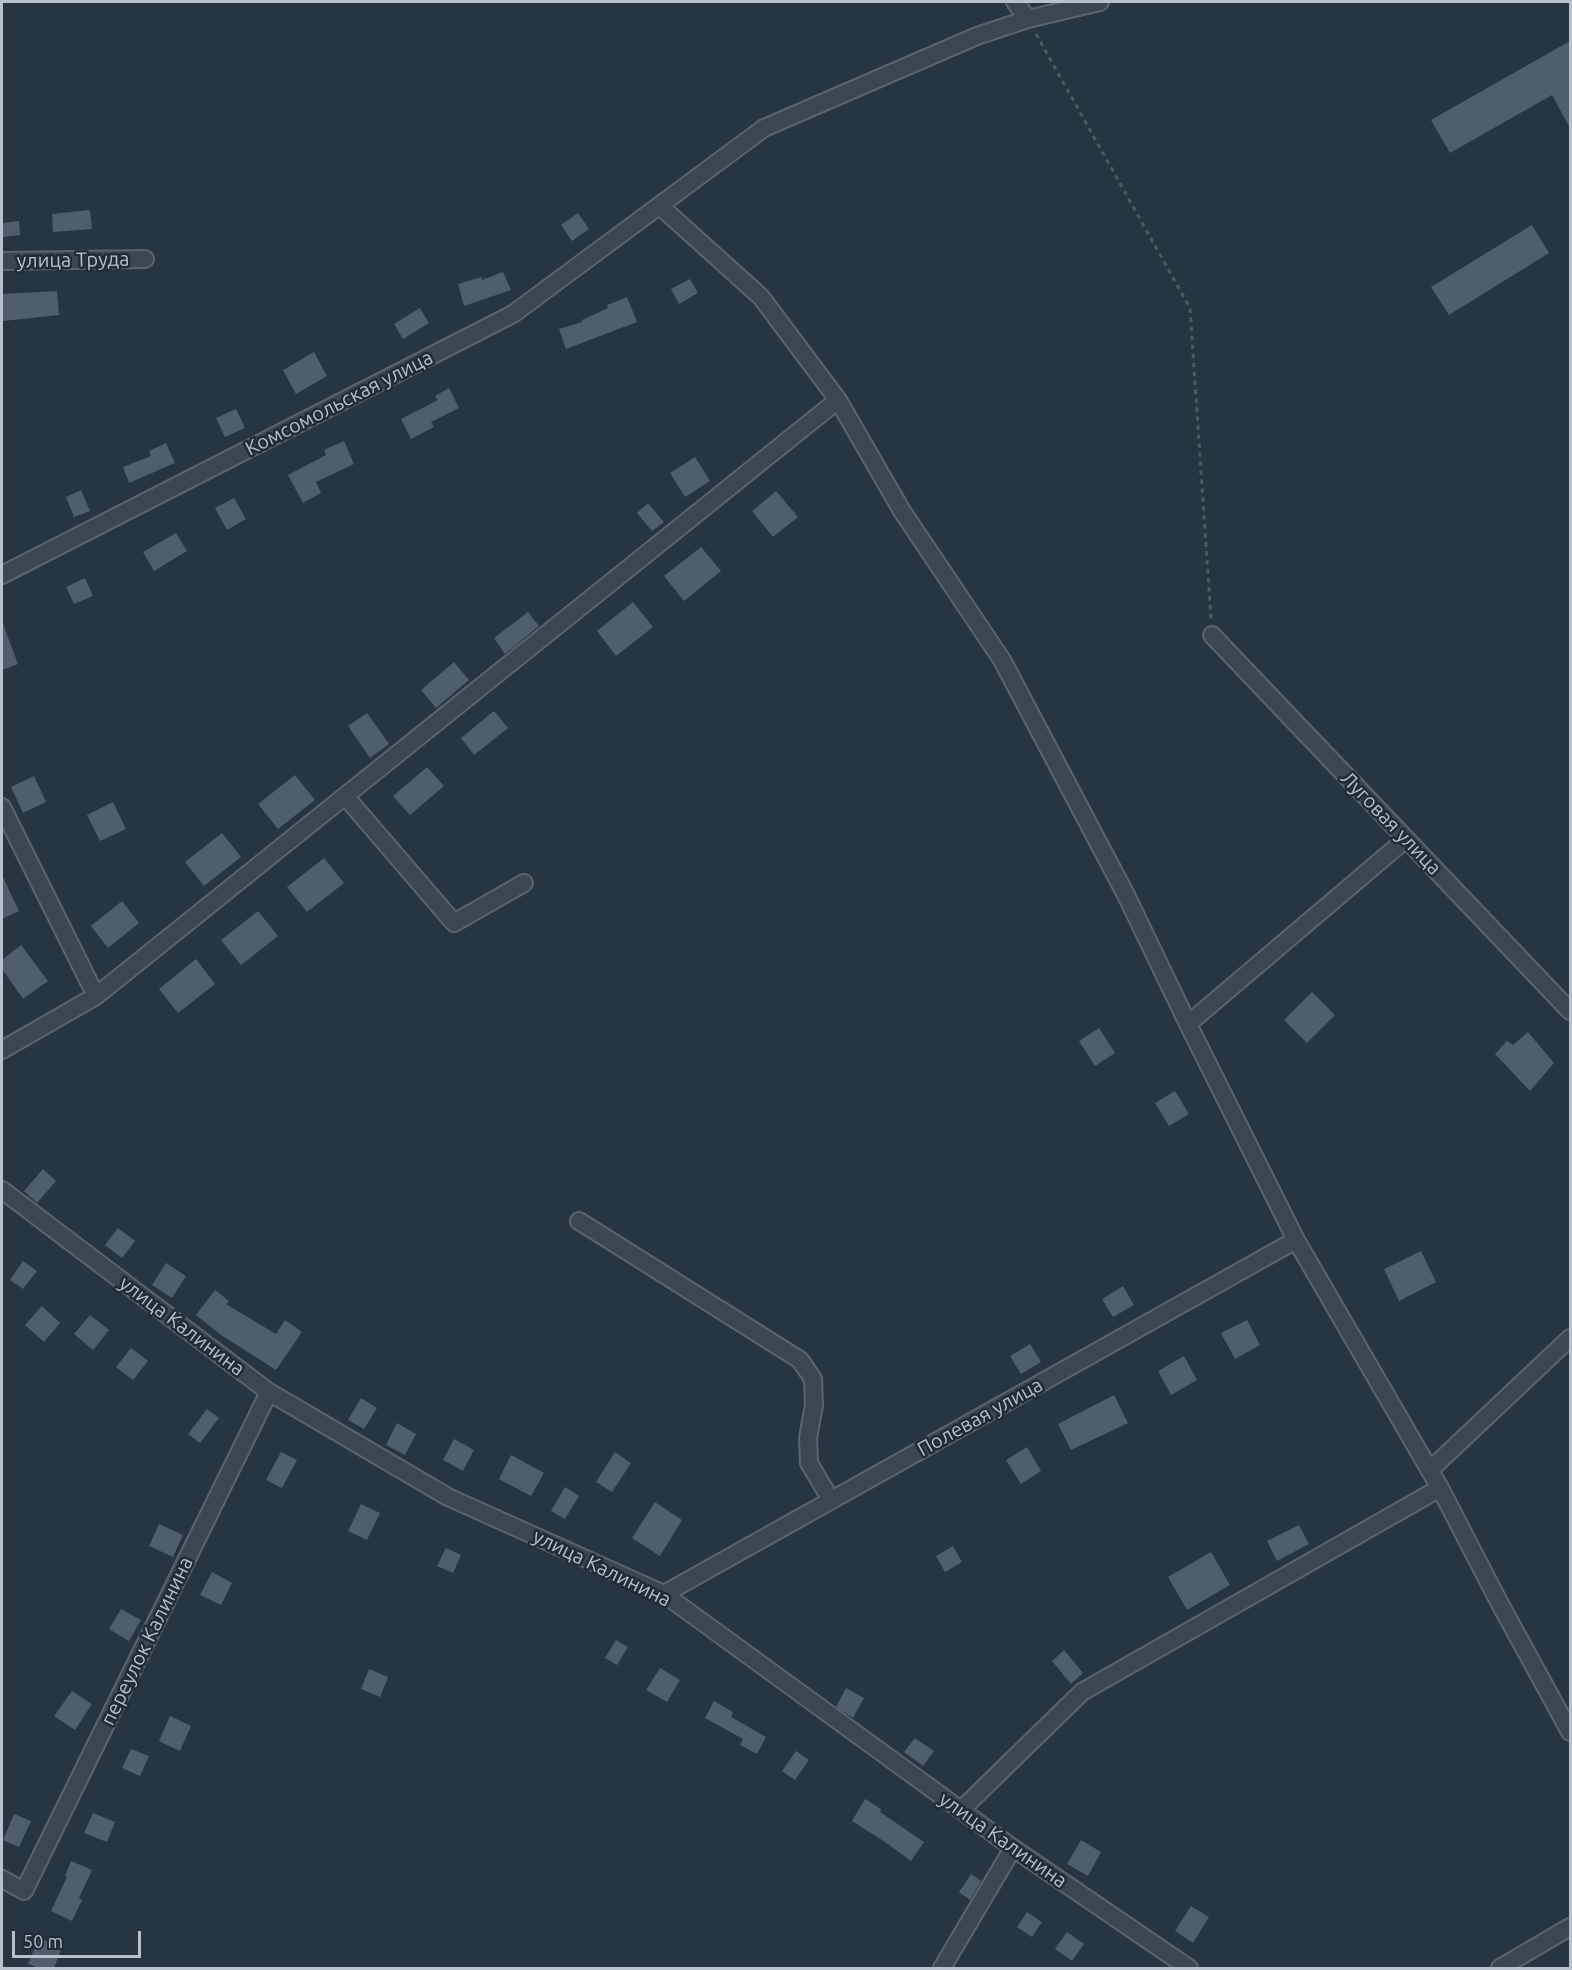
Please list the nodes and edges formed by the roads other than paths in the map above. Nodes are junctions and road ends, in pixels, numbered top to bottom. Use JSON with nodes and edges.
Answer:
{"nodes":[{"id":1,"x":1015,"y":2,"type":"edge"},
{"id":2,"x":1100,"y":2,"type":"edge"},
{"id":3,"x":1028,"y":19,"type":"junction"},
{"id":4,"x":660,"y":206,"type":"junction"},
{"id":5,"x":145,"y":259,"type":"dead end"},
{"id":6,"x":2,"y":261,"type":"edge"},
{"id":7,"x":838,"y":400,"type":"junction"},
{"id":8,"x":2,"y":575,"type":"edge"},
{"id":9,"x":1212,"y":635,"type":"road end"},
{"id":10,"x":345,"y":796,"type":"junction"},
{"id":11,"x":2,"y":807,"type":"edge"},
{"id":12,"x":1406,"y":839,"type":"junction"},
{"id":13,"x":524,"y":883,"type":"dead end"},
{"id":14,"x":96,"y":996,"type":"junction"},
{"id":15,"x":1570,"y":1011,"type":"edge"},
{"id":16,"x":1188,"y":1024,"type":"junction"},
{"id":17,"x":2,"y":1050,"type":"edge"},
{"id":18,"x":2,"y":1190,"type":"edge"},
{"id":19,"x":579,"y":1221,"type":"dead end"},
{"id":20,"x":1296,"y":1240,"type":"junction"},
{"id":21,"x":1570,"y":1338,"type":"edge"},
{"id":22,"x":269,"y":1392,"type":"junction"},
{"id":23,"x":1430,"y":1470,"type":"junction"},
{"id":24,"x":1440,"y":1488,"type":"junction"},
{"id":25,"x":831,"y":1500,"type":"junction"},
{"id":26,"x":664,"y":1594,"type":"junction"},
{"id":27,"x":1570,"y":1731,"type":"edge"},
{"id":28,"x":961,"y":1810,"type":"junction"},
{"id":29,"x":1014,"y":1848,"type":"junction"},
{"id":30,"x":2,"y":1879,"type":"edge"},
{"id":31,"x":1570,"y":1927,"type":"edge"},
{"id":32,"x":942,"y":1968,"type":"edge"},
{"id":33,"x":1189,"y":1968,"type":"edge"},
{"id":34,"x":1500,"y":1968,"type":"edge"}],
"edges":[{"from":1,"to":3,"type":"street"},
{"from":2,"to":3,"type":"street","name":"Комсомольская улица"},
{"from":3,"to":4,"type":"street","name":"Комсомольская улица"},
{"from":4,"to":7,"type":"street"},
{"from":4,"to":8,"type":"street","name":"Комсомольская улица"},
{"from":5,"to":6,"type":"street","name":"улица Труда"},
{"from":7,"to":10,"type":"street"},
{"from":7,"to":16,"type":"street"},
{"from":9,"to":12,"type":"street","name":"Луговая улица"},
{"from":10,"to":13,"type":"street"},
{"from":10,"to":14,"type":"street"},
{"from":11,"to":14,"type":"street"},
{"from":12,"to":15,"type":"street","name":"Луговая улица"},
{"from":12,"to":16,"type":"street"},
{"from":14,"to":17,"type":"street"},
{"from":16,"to":20,"type":"street"},
{"from":18,"to":22,"type":"street","name":"улица Калинина"},
{"from":19,"to":25,"type":"street"},
{"from":20,"to":23,"type":"street"},
{"from":20,"to":25,"type":"street","name":"Полевая улица"},
{"from":21,"to":23,"type":"street"},
{"from":22,"to":26,"type":"street","name":"улица Калинина"},
{"from":22,"to":30,"type":"street","name":"переулок Калинина"},
{"from":23,"to":24,"type":"street"},
{"from":24,"to":27,"type":"street"},
{"from":24,"to":28,"type":"street"},
{"from":25,"to":26,"type":"street","name":"Полевая улица"},
{"from":26,"to":28,"type":"street","name":"улица Калинина"},
{"from":28,"to":29,"type":"street","name":"улица Калинина"},
{"from":29,"to":32,"type":"street"},
{"from":29,"to":33,"type":"street","name":"улица Калинина"},
{"from":31,"to":34,"type":"street"}]}
